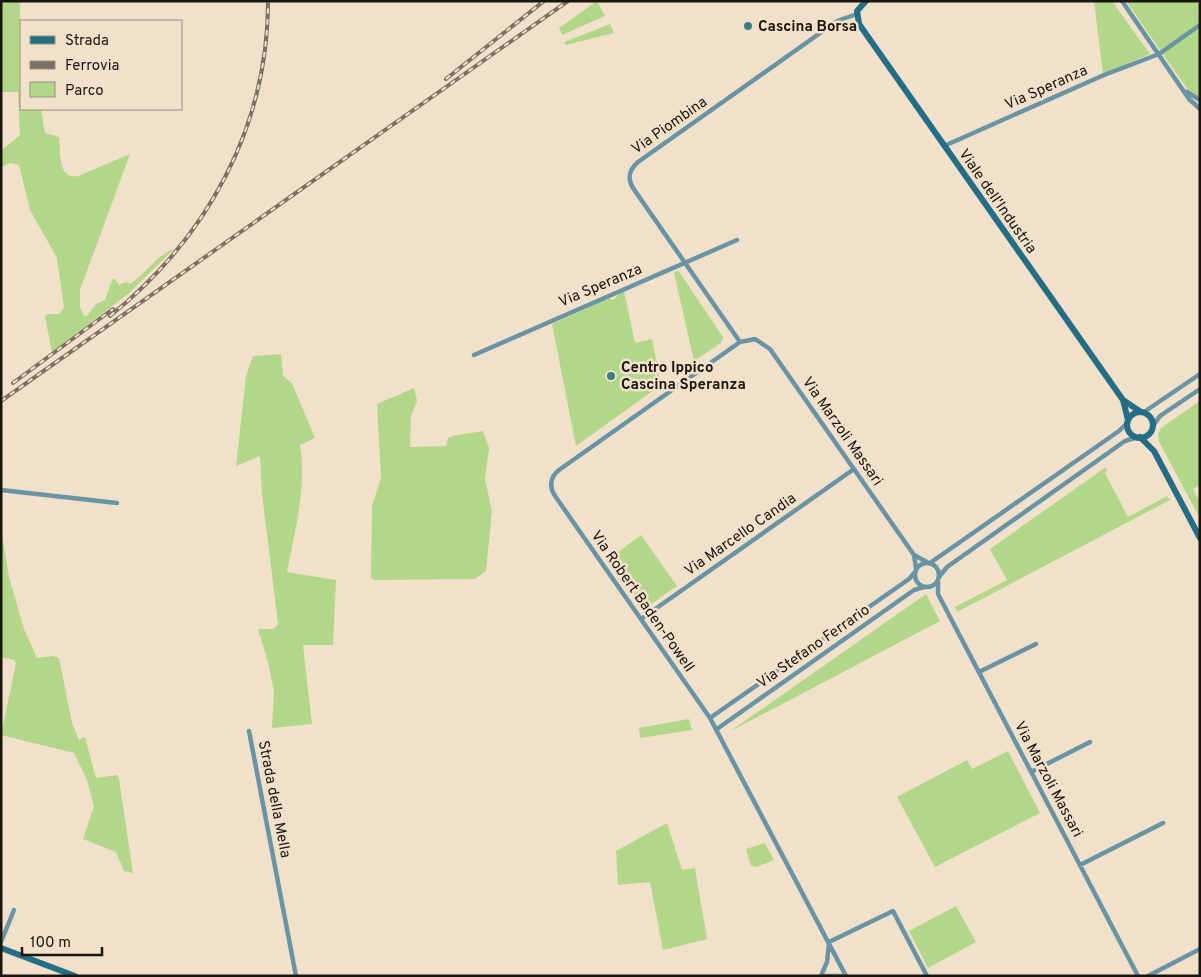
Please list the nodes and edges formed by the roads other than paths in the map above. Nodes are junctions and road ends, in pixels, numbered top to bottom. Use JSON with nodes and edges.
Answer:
{"nodes":[{"id":1,"x":866,"y":1,"type":"edge"},
{"id":2,"x":1122,"y":1,"type":"edge"},
{"id":3,"x":857,"y":14,"type":"junction"},
{"id":4,"x":1200,"y":25,"type":"edge"},
{"id":5,"x":1159,"y":54,"type":"junction"},
{"id":6,"x":1184,"y":89,"type":"junction"},
{"id":7,"x":1200,"y":100,"type":"edge"},
{"id":8,"x":1200,"y":109,"type":"edge"},
{"id":9,"x":944,"y":146,"type":"junction"},
{"id":10,"x":737,"y":240,"type":"dead end"},
{"id":11,"x":684,"y":262,"type":"junction"},
{"id":12,"x":740,"y":342,"type":"junction"},
{"id":13,"x":474,"y":355,"type":"dead end"},
{"id":14,"x":1200,"y":374,"type":"edge"},
{"id":15,"x":1200,"y":389,"type":"edge"},
{"id":16,"x":1124,"y":400,"type":"junction"},
{"id":17,"x":1142,"y":412,"type":"junction"},
{"id":18,"x":1128,"y":421,"type":"junction"},
{"id":19,"x":1152,"y":428,"type":"junction"},
{"id":20,"x":1139,"y":437,"type":"junction"},
{"id":21,"x":1154,"y":451,"type":"junction"},
{"id":22,"x":854,"y":469,"type":"junction"},
{"id":23,"x":1,"y":490,"type":"edge"},
{"id":24,"x":117,"y":503,"type":"dead end"},
{"id":25,"x":1200,"y":538,"type":"edge"},
{"id":26,"x":914,"y":555,"type":"junction"},
{"id":27,"x":928,"y":562,"type":"junction"},
{"id":28,"x":916,"y":570,"type":"junction"},
{"id":29,"x":938,"y":579,"type":"junction"},
{"id":30,"x":926,"y":587,"type":"junction"},
{"id":31,"x":938,"y":594,"type":"junction"},
{"id":32,"x":641,"y":618,"type":"junction"},
{"id":33,"x":1036,"y":644,"type":"dead end"},
{"id":34,"x":979,"y":672,"type":"junction"},
{"id":35,"x":710,"y":718,"type":"junction"},
{"id":36,"x":717,"y":729,"type":"junction"},
{"id":37,"x":249,"y":731,"type":"dead end"},
{"id":38,"x":1090,"y":742,"type":"dead end"},
{"id":39,"x":1031,"y":772,"type":"junction"},
{"id":40,"x":1163,"y":823,"type":"dead end"},
{"id":41,"x":1080,"y":865,"type":"junction"},
{"id":42,"x":14,"y":910,"type":"dead end"},
{"id":43,"x":1,"y":942,"type":"edge"},
{"id":44,"x":829,"y":942,"type":"junction"},
{"id":45,"x":1,"y":948,"type":"edge"},
{"id":46,"x":1200,"y":949,"type":"edge"},
{"id":47,"x":75,"y":976,"type":"edge"},
{"id":48,"x":296,"y":976,"type":"edge"},
{"id":49,"x":821,"y":976,"type":"edge"},
{"id":50,"x":826,"y":976,"type":"edge"},
{"id":51,"x":841,"y":976,"type":"edge"},
{"id":52,"x":846,"y":976,"type":"edge"},
{"id":53,"x":927,"y":976,"type":"edge"},
{"id":54,"x":1138,"y":976,"type":"edge"},
{"id":55,"x":1148,"y":976,"type":"edge"}],
"edges":[{"from":1,"to":3,"type":"street"},
{"from":2,"to":5,"type":"street"},
{"from":3,"to":9,"type":"street","name":"Viale dell'Industria"},
{"from":3,"to":11,"type":"street","name":"Via Piombina"},
{"from":4,"to":5,"type":"street","name":"Via Speranza"},
{"from":5,"to":6,"type":"street"},
{"from":5,"to":9,"type":"street","name":"Via Speranza"},
{"from":6,"to":7,"type":"street"},
{"from":6,"to":8,"type":"street"},
{"from":9,"to":16,"type":"street","name":"Viale dell'Industria"},
{"from":10,"to":11,"type":"street","name":"Via Speranza"},
{"from":11,"to":12,"type":"street","name":"Via Piombina"},
{"from":11,"to":13,"type":"street","name":"Via Speranza"},
{"from":12,"to":22,"type":"street","name":"Via Marzoli Massari"},
{"from":12,"to":32,"type":"street","name":"Via Robert Baden-Powell"},
{"from":14,"to":17,"type":"street"},
{"from":15,"to":19,"type":"street"},
{"from":16,"to":17,"type":"street"},
{"from":16,"to":18,"type":"street"},
{"from":17,"to":18,"type":"street"},
{"from":17,"to":19,"type":"street"},
{"from":18,"to":20,"type":"street"},
{"from":18,"to":27,"type":"street"},
{"from":19,"to":20,"type":"street"},
{"from":19,"to":21,"type":"street"},
{"from":20,"to":21,"type":"street"},
{"from":20,"to":29,"type":"street"},
{"from":21,"to":25,"type":"street"},
{"from":22,"to":26,"type":"street","name":"Via Marzoli Massari"},
{"from":22,"to":32,"type":"street","name":"Via Marcello Candia"},
{"from":23,"to":24,"type":"street"},
{"from":26,"to":27,"type":"street","name":"Via Marzoli Massari"},
{"from":26,"to":28,"type":"street","name":"Via Marzoli Massari"},
{"from":27,"to":28,"type":"street"},
{"from":27,"to":29,"type":"street"},
{"from":28,"to":30,"type":"street"},
{"from":28,"to":35,"type":"street","name":"Via Stefano Ferrario"},
{"from":29,"to":30,"type":"street"},
{"from":29,"to":31,"type":"street","name":"Via Marzoli Massari"},
{"from":30,"to":31,"type":"street","name":"Via Marzoli Massari"},
{"from":30,"to":36,"type":"street","name":"Via Stefano Ferrario"},
{"from":31,"to":34,"type":"street","name":"Via Marzoli Massari"},
{"from":32,"to":35,"type":"street","name":"Via Robert Baden-Powell"},
{"from":33,"to":34,"type":"street"},
{"from":34,"to":39,"type":"street","name":"Via Marzoli Massari"},
{"from":35,"to":36,"type":"street","name":"Via Robert Baden-Powell"},
{"from":36,"to":44,"type":"street","name":"Via Robert Baden-Powell"},
{"from":37,"to":48,"type":"street","name":"Strada della Mella"},
{"from":38,"to":39,"type":"street"},
{"from":39,"to":41,"type":"street","name":"Via Marzoli Massari"},
{"from":40,"to":41,"type":"street"},
{"from":41,"to":54,"type":"street","name":"Via Marzoli Massari"},
{"from":42,"to":43,"type":"street"},
{"from":44,"to":49,"type":"street"},
{"from":44,"to":52,"type":"street","name":"Via Robert Baden-Powell"},
{"from":44,"to":53,"type":"street"},
{"from":45,"to":47,"type":"street"},
{"from":46,"to":55,"type":"street"},
{"from":50,"to":51,"type":"street"}]}
